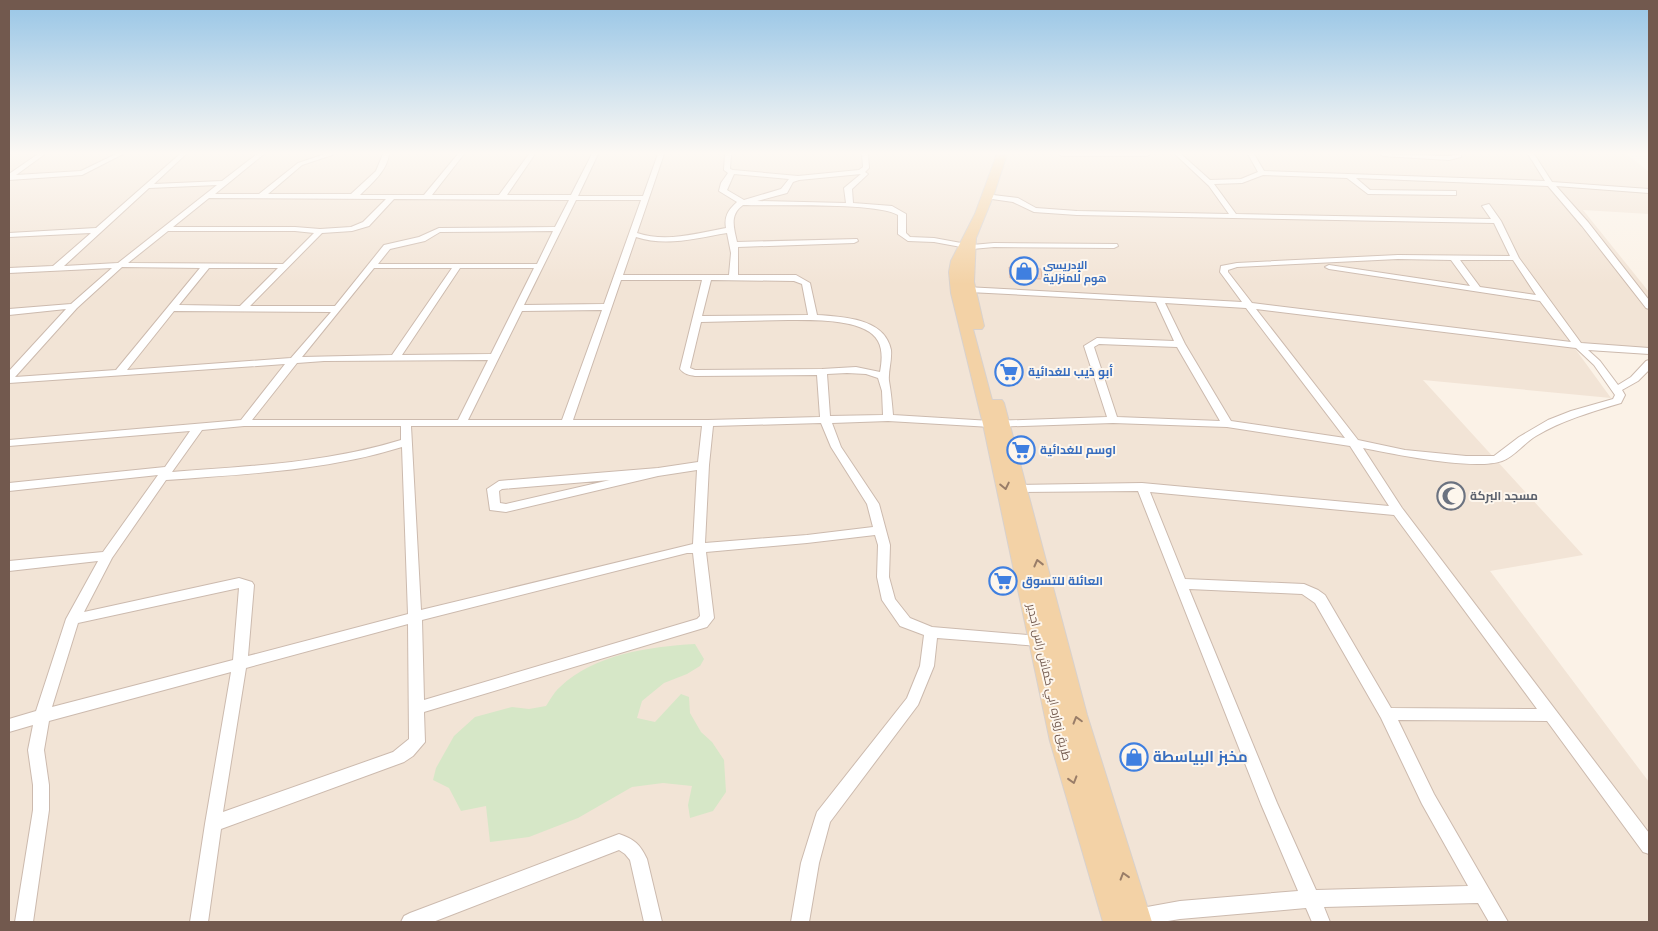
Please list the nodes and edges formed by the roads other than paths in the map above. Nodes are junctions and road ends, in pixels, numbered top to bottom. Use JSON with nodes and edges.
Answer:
{"nodes":[{"id":1,"x":133,"y":197,"type":"edge"},
{"id":2,"x":206,"y":197,"type":"edge"},
{"id":3,"x":392,"y":197,"type":"edge"},
{"id":4,"x":459,"y":197,"type":"edge"},
{"id":5,"x":734,"y":197,"type":"edge"},
{"id":6,"x":762,"y":197,"type":"edge"},
{"id":7,"x":849,"y":197,"type":"edge"},
{"id":8,"x":987,"y":197,"type":"edge"},
{"id":9,"x":998,"y":197,"type":"edge"},
{"id":10,"x":1220,"y":197,"type":"edge"},
{"id":11,"x":1562,"y":197,"type":"edge"},
{"id":12,"x":501,"y":198,"type":"joint"},
{"id":13,"x":572,"y":198,"type":"junction"},
{"id":14,"x":646,"y":198,"type":"joint"},
{"id":15,"x":743,"y":203,"type":"junction"},
{"id":16,"x":850,"y":205,"type":"junction"},
{"id":17,"x":1486,"y":206,"type":"dead end"},
{"id":18,"x":1235,"y":217,"type":"junction"},
{"id":19,"x":1496,"y":221,"type":"junction"},
{"id":20,"x":166,"y":229,"type":"junction"},
{"id":21,"x":557,"y":229,"type":"junction"},
{"id":22,"x":97,"y":230,"type":"junction"},
{"id":23,"x":730,"y":230,"type":"junction"},
{"id":24,"x":320,"y":231,"type":"junction"},
{"id":25,"x":633,"y":234,"type":"junction"},
{"id":26,"x":9,"y":235,"type":"edge"},
{"id":27,"x":854,"y":241,"type":"dead end"},
{"id":28,"x":969,"y":243,"type":"junction"},
{"id":29,"x":733,"y":245,"type":"junction"},
{"id":30,"x":1114,"y":246,"type":"dead end"},
{"id":31,"x":1454,"y":258,"type":"junction"},
{"id":32,"x":1515,"y":258,"type":"junction"},
{"id":33,"x":1300,"y":262,"type":"junction"},
{"id":34,"x":120,"y":265,"type":"junction"},
{"id":35,"x":206,"y":266,"type":"junction"},
{"id":36,"x":284,"y":266,"type":"junction"},
{"id":37,"x":374,"y":266,"type":"junction"},
{"id":38,"x":458,"y":266,"type":"junction"},
{"id":39,"x":539,"y":266,"type":"junction"},
{"id":40,"x":962,"y":266,"type":"junction"},
{"id":41,"x":55,"y":268,"type":"junction"},
{"id":42,"x":9,"y":271,"type":"edge"},
{"id":43,"x":618,"y":277,"type":"junction"},
{"id":44,"x":731,"y":278,"type":"junction"},
{"id":45,"x":707,"y":279,"type":"junction"},
{"id":46,"x":969,"y":289,"type":"junction"},
{"id":47,"x":1478,"y":290,"type":"junction"},
{"id":48,"x":1543,"y":299,"type":"junction"},
{"id":49,"x":1159,"y":300,"type":"junction"},
{"id":50,"x":1248,"y":305,"type":"junction"},
{"id":51,"x":74,"y":306,"type":"junction"},
{"id":52,"x":1649,"y":306,"type":"edge"},
{"id":53,"x":607,"y":307,"type":"junction"},
{"id":54,"x":170,"y":308,"type":"junction"},
{"id":55,"x":243,"y":308,"type":"junction"},
{"id":56,"x":518,"y":308,"type":"junction"},
{"id":57,"x":338,"y":309,"type":"junction"},
{"id":58,"x":9,"y":312,"type":"edge"},
{"id":59,"x":813,"y":317,"type":"junction"},
{"id":60,"x":698,"y":319,"type":"junction"},
{"id":61,"x":1180,"y":344,"type":"junction"},
{"id":62,"x":1578,"y":345,"type":"junction"},
{"id":63,"x":1649,"y":351,"type":"edge"},
{"id":64,"x":494,"y":357,"type":"junction"},
{"id":65,"x":396,"y":358,"type":"junction"},
{"id":66,"x":295,"y":361,"type":"junction"},
{"id":67,"x":1649,"y":363,"type":"edge"},
{"id":68,"x":822,"y":372,"type":"junction"},
{"id":69,"x":118,"y":374,"type":"junction"},
{"id":70,"x":9,"y":378,"type":"edge"},
{"id":71,"x":884,"y":380,"type":"junction"},
{"id":72,"x":1616,"y":389,"type":"junction"},
{"id":73,"x":888,"y":418,"type":"junction"},
{"id":74,"x":826,"y":419,"type":"junction"},
{"id":75,"x":1113,"y":420,"type":"junction"},
{"id":76,"x":244,"y":423,"type":"junction"},
{"id":77,"x":708,"y":423,"type":"junction"},
{"id":78,"x":406,"y":424,"type":"junction"},
{"id":79,"x":461,"y":424,"type":"junction"},
{"id":80,"x":566,"y":424,"type":"junction"},
{"id":81,"x":997,"y":424,"type":"junction"},
{"id":82,"x":1227,"y":424,"type":"junction"},
{"id":83,"x":199,"y":426,"type":"junction"},
{"id":84,"x":9,"y":442,"type":"edge"},
{"id":85,"x":406,"y":442,"type":"junction"},
{"id":86,"x":1354,"y":443,"type":"junction"},
{"id":87,"x":703,"y":465,"type":"junction"},
{"id":88,"x":658,"y":472,"type":"junction"},
{"id":89,"x":164,"y":473,"type":"junction"},
{"id":90,"x":9,"y":486,"type":"edge"},
{"id":91,"x":1142,"y":487,"type":"junction"},
{"id":92,"x":1020,"y":488,"type":"junction"},
{"id":93,"x":1398,"y":511,"type":"junction"},
{"id":94,"x":880,"y":530,"type":"junction"},
{"id":95,"x":699,"y":547,"type":"junction"},
{"id":96,"x":107,"y":556,"type":"junction"},
{"id":97,"x":9,"y":566,"type":"edge"},
{"id":98,"x":1182,"y":584,"type":"junction"},
{"id":99,"x":415,"y":617,"type":"junction"},
{"id":100,"x":73,"y":619,"type":"junction"},
{"id":101,"x":931,"y":632,"type":"junction"},
{"id":102,"x":1039,"y":641,"type":"junction"},
{"id":103,"x":240,"y":663,"type":"junction"},
{"id":104,"x":417,"y":708,"type":"junction"},
{"id":105,"x":1387,"y":714,"type":"junction"},
{"id":106,"x":1550,"y":714,"type":"junction"},
{"id":107,"x":42,"y":716,"type":"junction"},
{"id":108,"x":9,"y":725,"type":"edge"},
{"id":109,"x":213,"y":824,"type":"junction"},
{"id":110,"x":1649,"y":846,"type":"edge"},
{"id":111,"x":1482,"y":894,"type":"junction"},
{"id":112,"x":1310,"y":899,"type":"junction"},
{"id":113,"x":1138,"y":920,"type":"edge"},
{"id":114,"x":24,"y":922,"type":"edge"},
{"id":115,"x":199,"y":922,"type":"edge"},
{"id":116,"x":410,"y":922,"type":"edge"},
{"id":117,"x":654,"y":922,"type":"edge"},
{"id":118,"x":800,"y":922,"type":"edge"},
{"id":119,"x":1116,"y":922,"type":"edge"},
{"id":120,"x":1321,"y":922,"type":"edge"},
{"id":121,"x":1499,"y":922,"type":"edge"}],
"edges":[{"from":1,"to":22,"type":"street"},
{"from":2,"to":20,"type":"street"},
{"from":3,"to":24,"type":"street"},
{"from":4,"to":12,"type":"street"},
{"from":5,"to":15,"type":"street"},
{"from":6,"to":15,"type":"street"},
{"from":7,"to":16,"type":"street"},
{"from":8,"to":28,"type":"main road"},
{"from":9,"to":18,"type":"street"},
{"from":10,"to":18,"type":"street"},
{"from":11,"to":52,"type":"street"},
{"from":12,"to":13,"type":"street"},
{"from":13,"to":14,"type":"street"},
{"from":13,"to":21,"type":"street"},
{"from":14,"to":25,"type":"street"},
{"from":15,"to":16,"type":"street"},
{"from":15,"to":23,"type":"street"},
{"from":16,"to":28,"type":"street"},
{"from":17,"to":19,"type":"street"},
{"from":18,"to":19,"type":"street"},
{"from":19,"to":32,"type":"street"},
{"from":20,"to":24,"type":"street"},
{"from":20,"to":34,"type":"street"},
{"from":21,"to":37,"type":"street"},
{"from":21,"to":39,"type":"street"},
{"from":22,"to":26,"type":"street"},
{"from":22,"to":41,"type":"street"},
{"from":23,"to":25,"type":"street"},
{"from":23,"to":29,"type":"street"},
{"from":24,"to":36,"type":"street"},
{"from":25,"to":43,"type":"street"},
{"from":27,"to":29,"type":"street"},
{"from":28,"to":30,"type":"street"},
{"from":28,"to":40,"type":"main road"},
{"from":29,"to":44,"type":"street"},
{"from":31,"to":32,"type":"street"},
{"from":31,"to":33,"type":"street"},
{"from":31,"to":47,"type":"street"},
{"from":32,"to":48,"type":"street"},
{"from":33,"to":47,"type":"street"},
{"from":33,"to":50,"type":"street"},
{"from":34,"to":35,"type":"street"},
{"from":34,"to":41,"type":"street"},
{"from":34,"to":51,"type":"street"},
{"from":35,"to":36,"type":"street"},
{"from":35,"to":54,"type":"street"},
{"from":36,"to":55,"type":"street"},
{"from":37,"to":38,"type":"street"},
{"from":37,"to":57,"type":"street"},
{"from":38,"to":39,"type":"street"},
{"from":38,"to":65,"type":"street"},
{"from":39,"to":56,"type":"street"},
{"from":40,"to":46,"type":"main road"},
{"from":40,"to":81,"type":"main road","name":"طريق زواره ابي كماش راس اجدير"},
{"from":41,"to":42,"type":"street"},
{"from":43,"to":45,"type":"street"},
{"from":43,"to":53,"type":"street"},
{"from":44,"to":45,"type":"street"},
{"from":44,"to":59,"type":"street"},
{"from":45,"to":60,"type":"street"},
{"from":46,"to":49,"type":"street"},
{"from":46,"to":81,"type":"main road"},
{"from":47,"to":48,"type":"street"},
{"from":48,"to":62,"type":"street"},
{"from":49,"to":50,"type":"street"},
{"from":49,"to":61,"type":"street"},
{"from":50,"to":62,"type":"street"},
{"from":50,"to":86,"type":"street"},
{"from":51,"to":58,"type":"street"},
{"from":51,"to":70,"type":"street"},
{"from":53,"to":56,"type":"street"},
{"from":53,"to":80,"type":"street"},
{"from":54,"to":55,"type":"street"},
{"from":54,"to":69,"type":"street"},
{"from":55,"to":57,"type":"street"},
{"from":56,"to":64,"type":"street"},
{"from":57,"to":66,"type":"street"},
{"from":59,"to":60,"type":"street"},
{"from":59,"to":71,"type":"street"},
{"from":60,"to":68,"type":"street"},
{"from":61,"to":75,"type":"street"},
{"from":61,"to":82,"type":"street"},
{"from":62,"to":63,"type":"street"},
{"from":62,"to":72,"type":"street"},
{"from":64,"to":65,"type":"street"},
{"from":64,"to":79,"type":"street"},
{"from":65,"to":66,"type":"street"},
{"from":66,"to":69,"type":"street"},
{"from":66,"to":76,"type":"street"},
{"from":67,"to":72,"type":"street"},
{"from":68,"to":71,"type":"street"},
{"from":68,"to":74,"type":"street"},
{"from":69,"to":70,"type":"street"},
{"from":71,"to":73,"type":"street"},
{"from":72,"to":86,"type":"street"},
{"from":73,"to":74,"type":"street"},
{"from":73,"to":81,"type":"street"},
{"from":74,"to":77,"type":"street"},
{"from":74,"to":94,"type":"street"},
{"from":75,"to":81,"type":"street"},
{"from":75,"to":82,"type":"street"},
{"from":76,"to":78,"type":"street"},
{"from":76,"to":83,"type":"street"},
{"from":77,"to":80,"type":"street"},
{"from":77,"to":87,"type":"street"},
{"from":78,"to":79,"type":"street"},
{"from":78,"to":85,"type":"street"},
{"from":79,"to":80,"type":"street"},
{"from":81,"to":92,"type":"main road"},
{"from":81,"to":102,"type":"main road","name":"طريق زواره ابي كماش راس اجدير","one_way":true},
{"from":82,"to":86,"type":"street"},
{"from":83,"to":84,"type":"street"},
{"from":83,"to":89,"type":"street"},
{"from":85,"to":89,"type":"street"},
{"from":85,"to":99,"type":"street"},
{"from":86,"to":93,"type":"street"},
{"from":87,"to":88,"type":"street"},
{"from":87,"to":95,"type":"street"},
{"from":88,"to":88,"type":"street"},
{"from":89,"to":90,"type":"street"},
{"from":89,"to":96,"type":"street"},
{"from":91,"to":92,"type":"street"},
{"from":91,"to":93,"type":"street"},
{"from":91,"to":98,"type":"street"},
{"from":113,"to":92,"type":"main road","one_way":true},
{"from":93,"to":106,"type":"street"},
{"from":94,"to":95,"type":"street"},
{"from":94,"to":101,"type":"street"},
{"from":95,"to":99,"type":"street"},
{"from":95,"to":104,"type":"street"},
{"from":96,"to":97,"type":"street"},
{"from":96,"to":100,"type":"street"},
{"from":98,"to":105,"type":"street"},
{"from":98,"to":112,"type":"street"},
{"from":99,"to":103,"type":"street"},
{"from":99,"to":104,"type":"street"},
{"from":100,"to":103,"type":"street"},
{"from":100,"to":107,"type":"street"},
{"from":101,"to":102,"type":"street"},
{"from":101,"to":118,"type":"street"},
{"from":102,"to":119,"type":"main road","name":"طريق زواره ابي كماش راس اجدير","one_way":true},
{"from":103,"to":107,"type":"street"},
{"from":103,"to":109,"type":"street"},
{"from":104,"to":109,"type":"street"},
{"from":105,"to":106,"type":"street"},
{"from":105,"to":111,"type":"street"},
{"from":106,"to":110,"type":"street"},
{"from":107,"to":108,"type":"street"},
{"from":107,"to":114,"type":"street"},
{"from":109,"to":115,"type":"street"},
{"from":111,"to":112,"type":"street"},
{"from":111,"to":121,"type":"street"},
{"from":112,"to":113,"type":"street"},
{"from":112,"to":120,"type":"street"},
{"from":113,"to":119,"type":"street"},
{"from":116,"to":117,"type":"street"}]}
